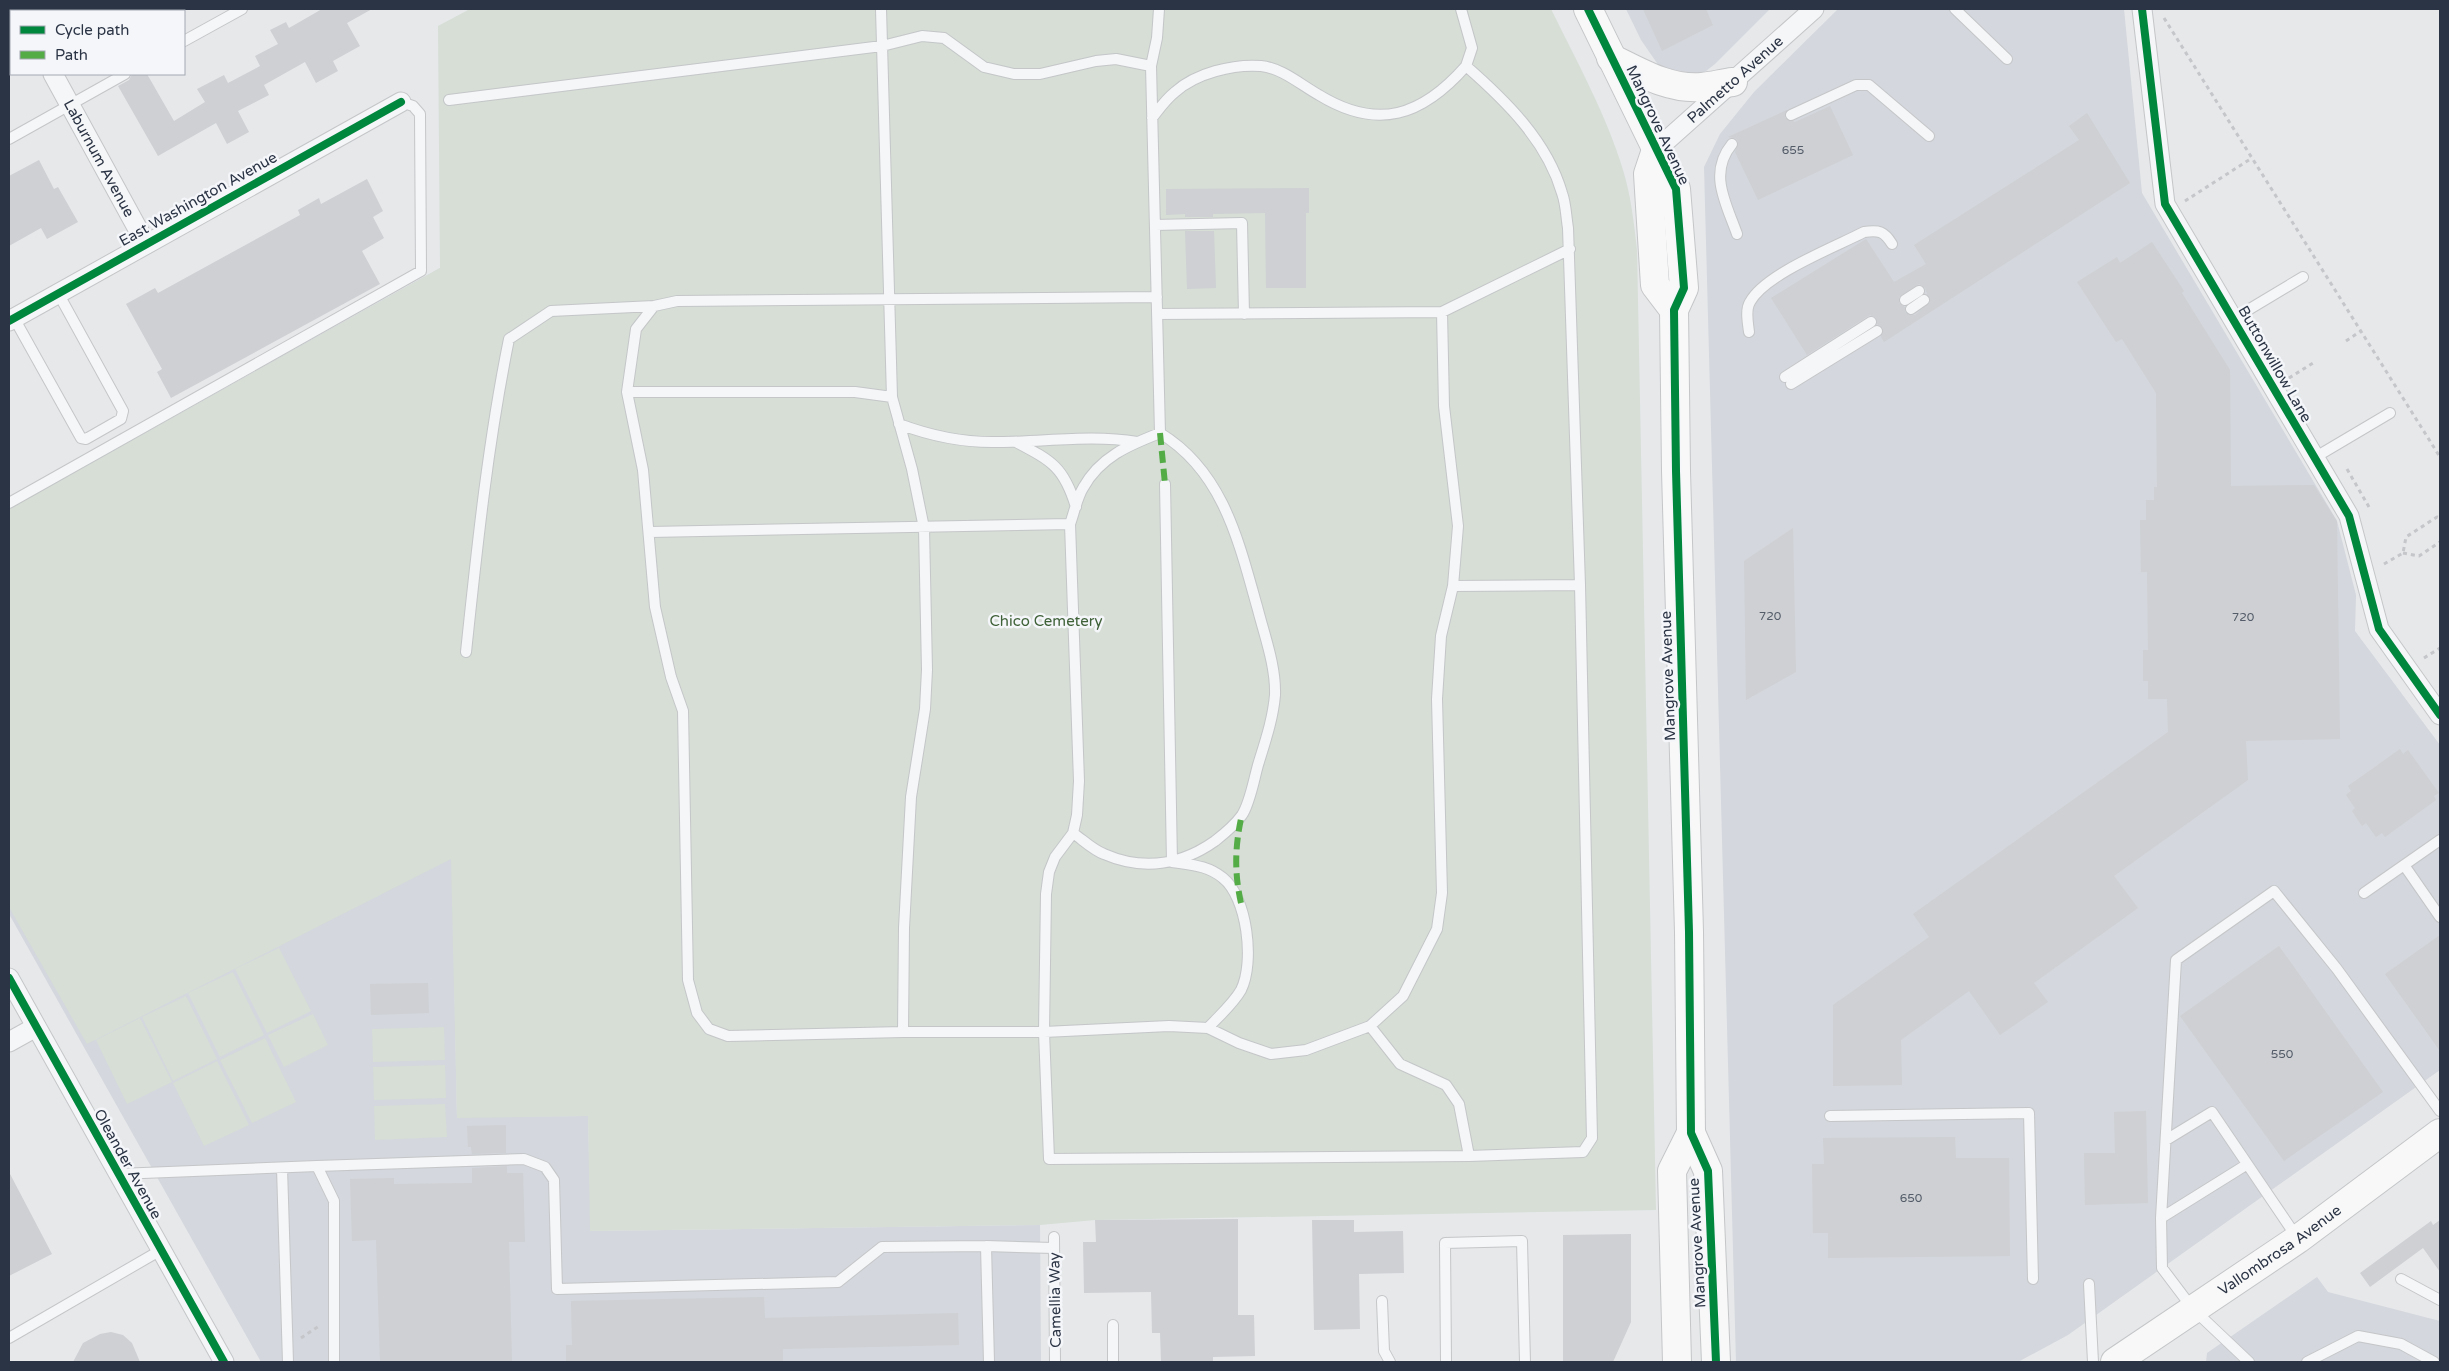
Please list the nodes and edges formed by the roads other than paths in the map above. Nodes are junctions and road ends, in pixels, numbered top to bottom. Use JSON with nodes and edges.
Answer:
{"nodes":[{"id":1,"x":242,"y":9,"type":"edge"},
{"id":2,"x":881,"y":9,"type":"edge"},
{"id":3,"x":1159,"y":9,"type":"edge"},
{"id":4,"x":1461,"y":9,"type":"edge"},
{"id":5,"x":1588,"y":9,"type":"edge"},
{"id":6,"x":1814,"y":9,"type":"edge"},
{"id":7,"x":1955,"y":9,"type":"edge"},
{"id":8,"x":2142,"y":9,"type":"edge"},
{"id":9,"x":185,"y":40,"type":"edge"},
{"id":10,"x":882,"y":46,"type":"junction"},
{"id":11,"x":1611,"y":58,"type":"junction"},
{"id":12,"x":2007,"y":59,"type":"dead end"},
{"id":13,"x":1151,"y":66,"type":"junction"},
{"id":14,"x":1466,"y":66,"type":"junction"},
{"id":15,"x":53,"y":75,"type":"edge"},
{"id":16,"x":123,"y":75,"type":"edge"},
{"id":17,"x":1733,"y":82,"type":"junction"},
{"id":18,"x":449,"y":100,"type":"dead end"},
{"id":19,"x":401,"y":102,"type":"joint"},
{"id":20,"x":70,"y":105,"type":"junction"},
{"id":21,"x":1791,"y":115,"type":"dead end"},
{"id":22,"x":1152,"y":118,"type":"junction"},
{"id":23,"x":1929,"y":136,"type":"dead end"},
{"id":24,"x":9,"y":139,"type":"edge"},
{"id":25,"x":1732,"y":144,"type":"dead end"},
{"id":26,"x":1656,"y":150,"type":"junction"},
{"id":27,"x":1155,"y":225,"type":"junction"},
{"id":28,"x":1737,"y":234,"type":"dead end"},
{"id":29,"x":146,"y":244,"type":"junction"},
{"id":30,"x":1892,"y":244,"type":"dead end"},
{"id":31,"x":1570,"y":250,"type":"junction"},
{"id":32,"x":2303,"y":277,"type":"dead end"},
{"id":33,"x":58,"y":293,"type":"junction"},
{"id":34,"x":1158,"y":297,"type":"junction"},
{"id":35,"x":890,"y":299,"type":"junction"},
{"id":36,"x":1905,"y":300,"type":"dead end"},
{"id":37,"x":654,"y":306,"type":"junction"},
{"id":38,"x":1911,"y":309,"type":"dead end"},
{"id":39,"x":1442,"y":312,"type":"junction"},
{"id":40,"x":1158,"y":314,"type":"junction"},
{"id":41,"x":1244,"y":314,"type":"junction"},
{"id":42,"x":2233,"y":319,"type":"junction"},
{"id":43,"x":11,"y":320,"type":"edge"},
{"id":44,"x":1874,"y":326,"type":"dead end"},
{"id":45,"x":1749,"y":332,"type":"dead end"},
{"id":46,"x":1788,"y":381,"type":"dead end"},
{"id":47,"x":628,"y":392,"type":"junction"},
{"id":48,"x":892,"y":397,"type":"junction"},
{"id":49,"x":2390,"y":413,"type":"dead end"},
{"id":50,"x":899,"y":424,"type":"junction"},
{"id":51,"x":1160,"y":433,"type":"junction"},
{"id":52,"x":1015,"y":442,"type":"junction"},
{"id":53,"x":1136,"y":442,"type":"junction"},
{"id":54,"x":2314,"y":458,"type":"junction"},
{"id":55,"x":1165,"y":484,"type":"dead end"},
{"id":56,"x":9,"y":502,"type":"edge"},
{"id":57,"x":1076,"y":508,"type":"junction"},
{"id":58,"x":1070,"y":524,"type":"junction"},
{"id":59,"x":924,"y":528,"type":"junction"},
{"id":60,"x":650,"y":532,"type":"junction"},
{"id":61,"x":1580,"y":585,"type":"junction"},
{"id":62,"x":1453,"y":586,"type":"junction"},
{"id":63,"x":466,"y":652,"type":"dead end"},
{"id":64,"x":2440,"y":716,"type":"edge"},
{"id":65,"x":1073,"y":833,"type":"junction"},
{"id":66,"x":2440,"y":840,"type":"edge"},
{"id":67,"x":1172,"y":862,"type":"junction"},
{"id":68,"x":2404,"y":865,"type":"junction"},
{"id":69,"x":2364,"y":893,"type":"dead end"},
{"id":70,"x":2440,"y":917,"type":"edge"},
{"id":71,"x":9,"y":978,"type":"edge"},
{"id":72,"x":1370,"y":1026,"type":"junction"},
{"id":73,"x":36,"y":1027,"type":"junction"},
{"id":74,"x":1208,"y":1028,"type":"junction"},
{"id":75,"x":903,"y":1032,"type":"junction"},
{"id":76,"x":1044,"y":1032,"type":"junction"},
{"id":77,"x":9,"y":1042,"type":"edge"},
{"id":78,"x":2440,"y":1111,"type":"edge"},
{"id":79,"x":1830,"y":1116,"type":"dead end"},
{"id":80,"x":1691,"y":1133,"type":"junction"},
{"id":81,"x":2440,"y":1133,"type":"edge"},
{"id":82,"x":2166,"y":1140,"type":"junction"},
{"id":83,"x":1469,"y":1156,"type":"junction"},
{"id":84,"x":2246,"y":1165,"type":"junction"},
{"id":85,"x":318,"y":1166,"type":"junction"},
{"id":86,"x":282,"y":1168,"type":"junction"},
{"id":87,"x":118,"y":1174,"type":"junction"},
{"id":88,"x":2161,"y":1218,"type":"junction"},
{"id":89,"x":2298,"y":1239,"type":"junction"},
{"id":90,"x":986,"y":1246,"type":"junction"},
{"id":91,"x":161,"y":1250,"type":"junction"},
{"id":92,"x":2033,"y":1279,"type":"dead end"},
{"id":93,"x":2402,"y":1279,"type":"dead end"},
{"id":94,"x":2089,"y":1284,"type":"dead end"},
{"id":95,"x":2440,"y":1300,"type":"edge"},
{"id":96,"x":1382,"y":1301,"type":"dead end"},
{"id":97,"x":2193,"y":1309,"type":"junction"},
{"id":98,"x":1113,"y":1326,"type":"dead end"},
{"id":99,"x":9,"y":1338,"type":"edge"},
{"id":100,"x":1674,"y":1357,"type":"edge"},
{"id":101,"x":224,"y":1362,"type":"edge"},
{"id":102,"x":288,"y":1362,"type":"edge"},
{"id":103,"x":334,"y":1362,"type":"edge"},
{"id":104,"x":989,"y":1362,"type":"edge"},
{"id":105,"x":1055,"y":1362,"type":"edge"},
{"id":106,"x":1114,"y":1362,"type":"edge"},
{"id":107,"x":1390,"y":1362,"type":"edge"},
{"id":108,"x":1446,"y":1362,"type":"edge"},
{"id":109,"x":1525,"y":1362,"type":"edge"},
{"id":110,"x":1716,"y":1362,"type":"edge"},
{"id":111,"x":2093,"y":1362,"type":"edge"},
{"id":112,"x":2115,"y":1362,"type":"edge"},
{"id":113,"x":2249,"y":1362,"type":"edge"},
{"id":114,"x":2307,"y":1362,"type":"edge"},
{"id":115,"x":2434,"y":1362,"type":"edge"}],
"edges":[{"from":1,"to":9,"type":"lane"},
{"from":2,"to":10,"type":"lane"},
{"from":3,"to":13,"type":"lane"},
{"from":4,"to":14,"type":"lane"},
{"from":5,"to":11,"type":"street","name":"Mangrove Avenue"},
{"from":6,"to":17,"type":"street","name":"Palmetto Avenue"},
{"from":7,"to":12,"type":"lane"},
{"from":8,"to":42,"type":"street","name":"Buttonwillow Lane"},
{"from":10,"to":13,"type":"lane"},
{"from":10,"to":18,"type":"lane"},
{"from":10,"to":35,"type":"lane"},
{"from":11,"to":17,"type":"street"},
{"from":11,"to":26,"type":"street","name":"Mangrove Avenue"},
{"from":13,"to":22,"type":"lane"},
{"from":14,"to":22,"type":"lane"},
{"from":14,"to":31,"type":"lane"},
{"from":15,"to":20,"type":"street","name":"Laburnum Avenue"},
{"from":16,"to":20,"type":"lane"},
{"from":17,"to":26,"type":"street","name":"Palmetto Avenue"},
{"from":19,"to":29,"type":"street","name":"East Washington Avenue"},
{"from":19,"to":56,"type":"lane"},
{"from":20,"to":24,"type":"lane"},
{"from":20,"to":29,"type":"street","name":"Laburnum Avenue"},
{"from":21,"to":23,"type":"lane"},
{"from":22,"to":27,"type":"lane"},
{"from":25,"to":28,"type":"lane"},
{"from":26,"to":80,"type":"street","name":"Mangrove Avenue"},
{"from":27,"to":34,"type":"lane"},
{"from":27,"to":41,"type":"lane"},
{"from":29,"to":33,"type":"street","name":"East Washington Avenue"},
{"from":30,"to":45,"type":"lane"},
{"from":31,"to":39,"type":"lane"},
{"from":31,"to":61,"type":"lane"},
{"from":32,"to":42,"type":"lane"},
{"from":33,"to":43,"type":"street","name":"East Washington Avenue"},
{"from":33,"to":43,"type":"lane"},
{"from":34,"to":35,"type":"lane"},
{"from":34,"to":40,"type":"lane"},
{"from":35,"to":37,"type":"lane"},
{"from":35,"to":48,"type":"lane"},
{"from":36,"to":38,"type":"lane"},
{"from":37,"to":47,"type":"lane"},
{"from":37,"to":63,"type":"lane"},
{"from":39,"to":41,"type":"lane"},
{"from":39,"to":62,"type":"lane"},
{"from":40,"to":41,"type":"lane"},
{"from":40,"to":51,"type":"lane"},
{"from":42,"to":54,"type":"street","name":"Buttonwillow Lane"},
{"from":44,"to":46,"type":"lane"},
{"from":47,"to":48,"type":"lane"},
{"from":47,"to":60,"type":"lane"},
{"from":48,"to":50,"type":"lane"},
{"from":49,"to":54,"type":"lane"},
{"from":50,"to":52,"type":"lane"},
{"from":50,"to":59,"type":"lane"},
{"from":51,"to":53,"type":"lane"},
{"from":51,"to":67,"type":"lane"},
{"from":52,"to":53,"type":"lane"},
{"from":52,"to":57,"type":"lane"},
{"from":53,"to":57,"type":"lane"},
{"from":54,"to":64,"type":"street","name":"Buttonwillow Lane"},
{"from":55,"to":67,"type":"lane"},
{"from":57,"to":58,"type":"lane"},
{"from":58,"to":59,"type":"lane"},
{"from":58,"to":65,"type":"lane"},
{"from":59,"to":60,"type":"lane"},
{"from":59,"to":75,"type":"lane"},
{"from":60,"to":75,"type":"lane"},
{"from":61,"to":62,"type":"lane"},
{"from":61,"to":83,"type":"lane"},
{"from":62,"to":72,"type":"lane"},
{"from":65,"to":67,"type":"lane"},
{"from":65,"to":76,"type":"lane"},
{"from":66,"to":68,"type":"lane"},
{"from":67,"to":74,"type":"lane"},
{"from":68,"to":69,"type":"lane"},
{"from":68,"to":70,"type":"lane"},
{"from":71,"to":73,"type":"street","name":"Oleander Avenue"},
{"from":72,"to":74,"type":"lane"},
{"from":72,"to":83,"type":"lane"},
{"from":73,"to":77,"type":"street"},
{"from":73,"to":87,"type":"street","name":"Oleander Avenue"},
{"from":74,"to":76,"type":"lane"},
{"from":75,"to":76,"type":"lane"},
{"from":76,"to":83,"type":"lane"},
{"from":78,"to":82,"type":"lane"},
{"from":79,"to":92,"type":"lane"},
{"from":80,"to":100,"type":"street","name":"Mangrove Avenue"},
{"from":80,"to":110,"type":"street","name":"Mangrove Avenue"},
{"from":81,"to":89,"type":"street","name":"Vallombrosa Avenue"},
{"from":82,"to":84,"type":"lane"},
{"from":82,"to":88,"type":"lane"},
{"from":84,"to":88,"type":"lane"},
{"from":84,"to":89,"type":"lane"},
{"from":85,"to":86,"type":"lane"},
{"from":85,"to":90,"type":"lane"},
{"from":85,"to":103,"type":"lane"},
{"from":86,"to":87,"type":"lane"},
{"from":86,"to":102,"type":"lane"},
{"from":87,"to":91,"type":"street","name":"Oleander Avenue"},
{"from":88,"to":97,"type":"lane"},
{"from":89,"to":97,"type":"street","name":"Vallombrosa Avenue"},
{"from":90,"to":104,"type":"lane"},
{"from":90,"to":105,"type":"lane","name":"Camellia Way"},
{"from":91,"to":99,"type":"lane"},
{"from":91,"to":101,"type":"street","name":"Oleander Avenue"},
{"from":93,"to":95,"type":"lane"},
{"from":94,"to":111,"type":"lane"},
{"from":96,"to":107,"type":"lane"},
{"from":97,"to":112,"type":"street","name":"Vallombrosa Avenue"},
{"from":97,"to":113,"type":"lane"},
{"from":98,"to":106,"type":"lane"},
{"from":108,"to":109,"type":"lane"},
{"from":114,"to":115,"type":"lane"}]}
